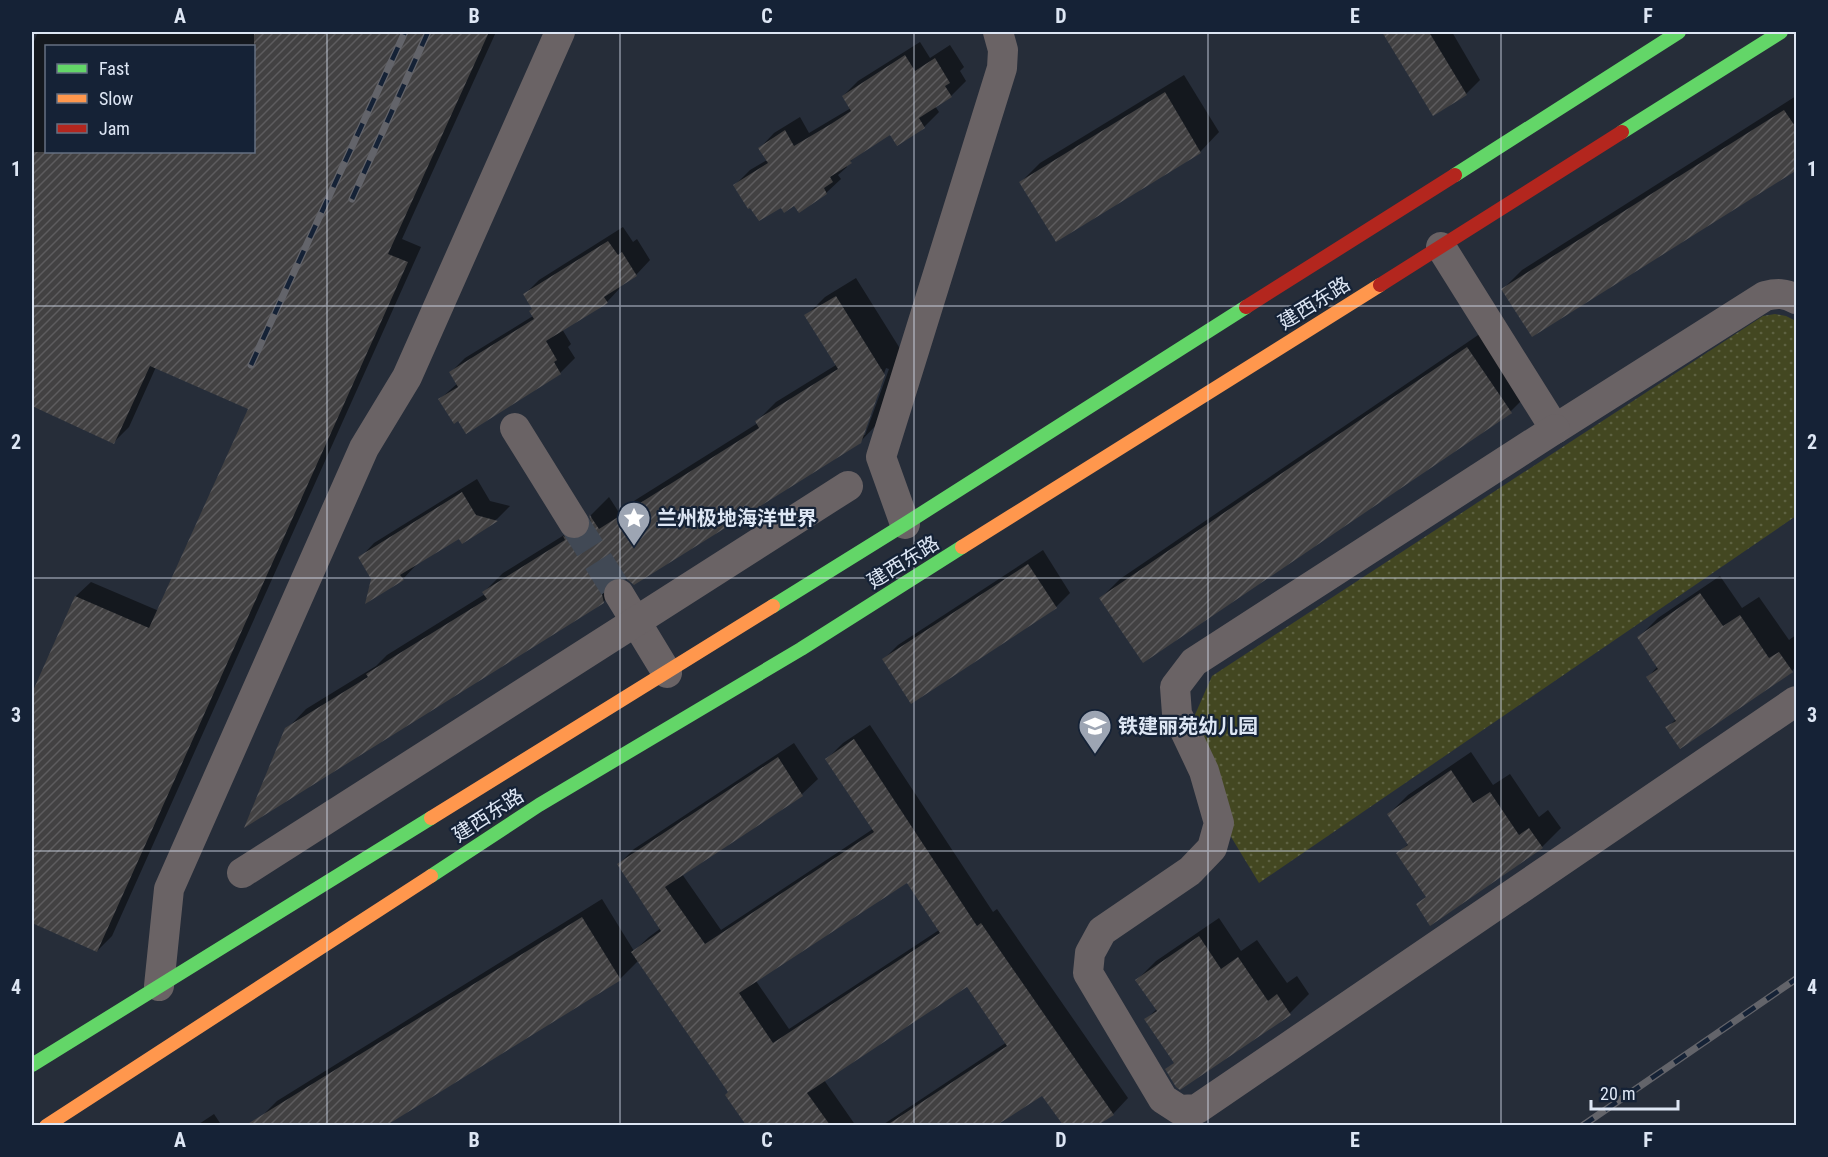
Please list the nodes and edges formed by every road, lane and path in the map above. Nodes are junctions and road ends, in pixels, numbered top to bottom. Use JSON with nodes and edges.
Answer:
{"nodes":[{"id":1,"x":560,"y":32,"type":"edge"},
{"id":2,"x":998,"y":32,"type":"edge"},
{"id":3,"x":1679,"y":32,"type":"edge"},
{"id":4,"x":1781,"y":32,"type":"edge"},
{"id":5,"x":1441,"y":247,"type":"junction"},
{"id":6,"x":1797,"y":299,"type":"edge"},
{"id":7,"x":515,"y":428,"type":"dead end"},
{"id":8,"x":1555,"y":429,"type":"junction"},
{"id":9,"x":848,"y":486,"type":"dead end"},
{"id":10,"x":574,"y":523,"type":"tunnel mouth"},
{"id":11,"x":905,"y":524,"type":"junction"},
{"id":12,"x":619,"y":594,"type":"tunnel mouth"},
{"id":13,"x":635,"y":621,"type":"junction"},
{"id":14,"x":667,"y":673,"type":"junction"},
{"id":15,"x":1797,"y":701,"type":"edge"},
{"id":16,"x":242,"y":873,"type":"dead end"},
{"id":17,"x":159,"y":986,"type":"junction"},
{"id":18,"x":32,"y":1065,"type":"edge"},
{"id":19,"x":46,"y":1125,"type":"edge"}],
"edges":[{"from":1,"to":17,"type":"street"},
{"from":2,"to":11,"type":"street"},
{"from":3,"to":11,"type":"highway","name":"建西东路"},
{"from":4,"to":5,"type":"highway","name":"建西东路"},
{"from":5,"to":8,"type":"street"},
{"from":5,"to":19,"type":"highway","name":"建西东路"},
{"from":6,"to":8,"type":"street"},
{"from":7,"to":10,"type":"street"},
{"from":8,"to":15,"type":"street"},
{"from":9,"to":13,"type":"street"},
{"from":11,"to":14,"type":"highway","name":"建西东路"},
{"from":12,"to":13,"type":"street"},
{"from":13,"to":14,"type":"street"},
{"from":13,"to":16,"type":"street"},
{"from":14,"to":17,"type":"highway","name":"建西东路"},
{"from":17,"to":18,"type":"highway","name":"建西东路"}]}
